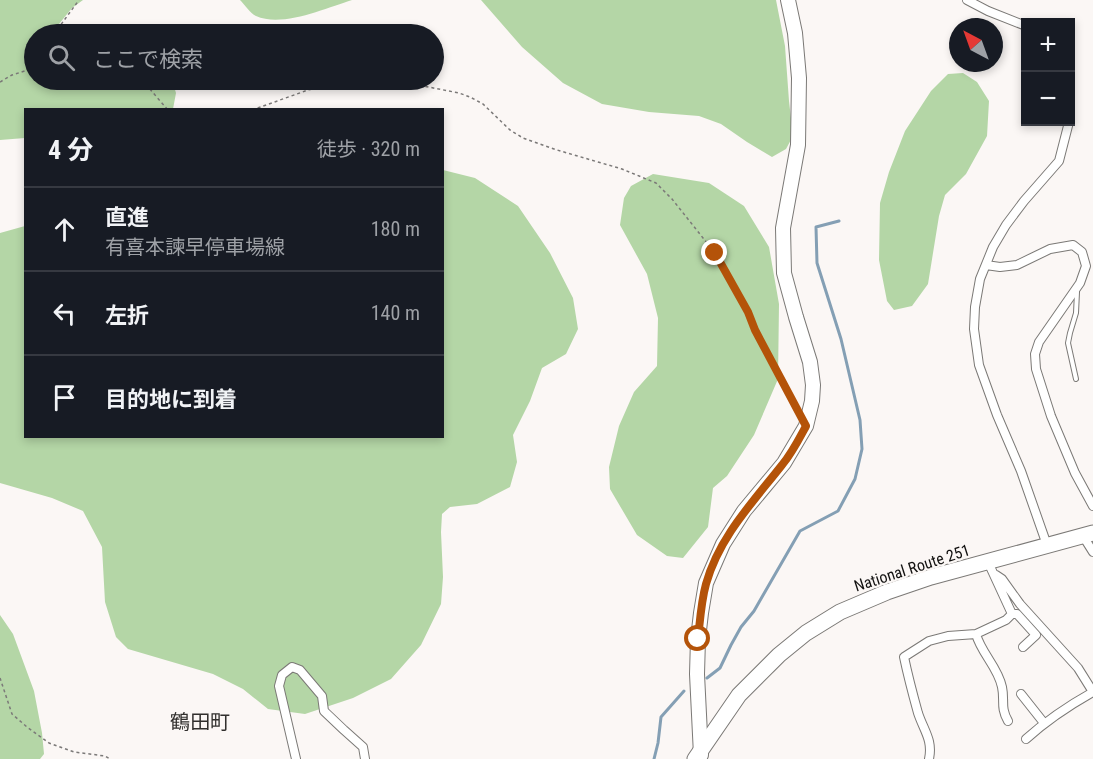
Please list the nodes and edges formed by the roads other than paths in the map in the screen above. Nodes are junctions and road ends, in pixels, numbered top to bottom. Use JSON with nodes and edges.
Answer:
{"nodes":[{"id":1,"x":788,"y":0,"type":"edge"},
{"id":2,"x":967,"y":0,"type":"edge"},
{"id":3,"x":1021,"y":24,"type":"edge"},
{"id":4,"x":1068,"y":126,"type":"edge"},
{"id":5,"x":1089,"y":264,"type":"edge"},
{"id":6,"x":986,"y":266,"type":"junction"},
{"id":7,"x":1077,"y":288,"type":"junction"},
{"id":8,"x":1076,"y":379,"type":"dead end"},
{"id":9,"x":1093,"y":507,"type":"edge"},
{"id":10,"x":1088,"y":534,"type":"edge"},
{"id":11,"x":1047,"y":545,"type":"junction"},
{"id":12,"x":1093,"y":552,"type":"edge"},
{"id":13,"x":991,"y":568,"type":"junction"},
{"id":14,"x":1012,"y":614,"type":"junction"},
{"id":15,"x":976,"y":634,"type":"junction"},
{"id":16,"x":1023,"y":647,"type":"dead end"},
{"id":17,"x":1093,"y":692,"type":"edge"},
{"id":18,"x":1021,"y":694,"type":"dead end"},
{"id":19,"x":1008,"y":720,"type":"dead end"},
{"id":20,"x":1044,"y":723,"type":"junction"},
{"id":21,"x":1026,"y":740,"type":"dead end"},
{"id":22,"x":699,"y":756,"type":"edge"},
{"id":23,"x":296,"y":759,"type":"edge"},
{"id":24,"x":365,"y":759,"type":"edge"},
{"id":25,"x":929,"y":759,"type":"edge"}],
"edges":[{"from":1,"to":22,"type":"main road"},
{"from":2,"to":3,"type":"street"},
{"from":4,"to":6,"type":"street"},
{"from":5,"to":6,"type":"street"},
{"from":5,"to":7,"type":"street"},
{"from":6,"to":11,"type":"street"},
{"from":7,"to":8,"type":"lane"},
{"from":7,"to":9,"type":"street"},
{"from":10,"to":11,"type":"highway","name":"National Route 251"},
{"from":10,"to":12,"type":"street"},
{"from":11,"to":13,"type":"highway","name":"National Route 251"},
{"from":13,"to":14,"type":"street"},
{"from":13,"to":17,"type":"street"},
{"from":13,"to":22,"type":"highway","name":"National Route 251"},
{"from":14,"to":15,"type":"street"},
{"from":14,"to":16,"type":"street"},
{"from":15,"to":19,"type":"street"},
{"from":15,"to":25,"type":"street"},
{"from":17,"to":20,"type":"street"},
{"from":18,"to":20,"type":"street"},
{"from":20,"to":21,"type":"street"},
{"from":23,"to":24,"type":"street"}]}
